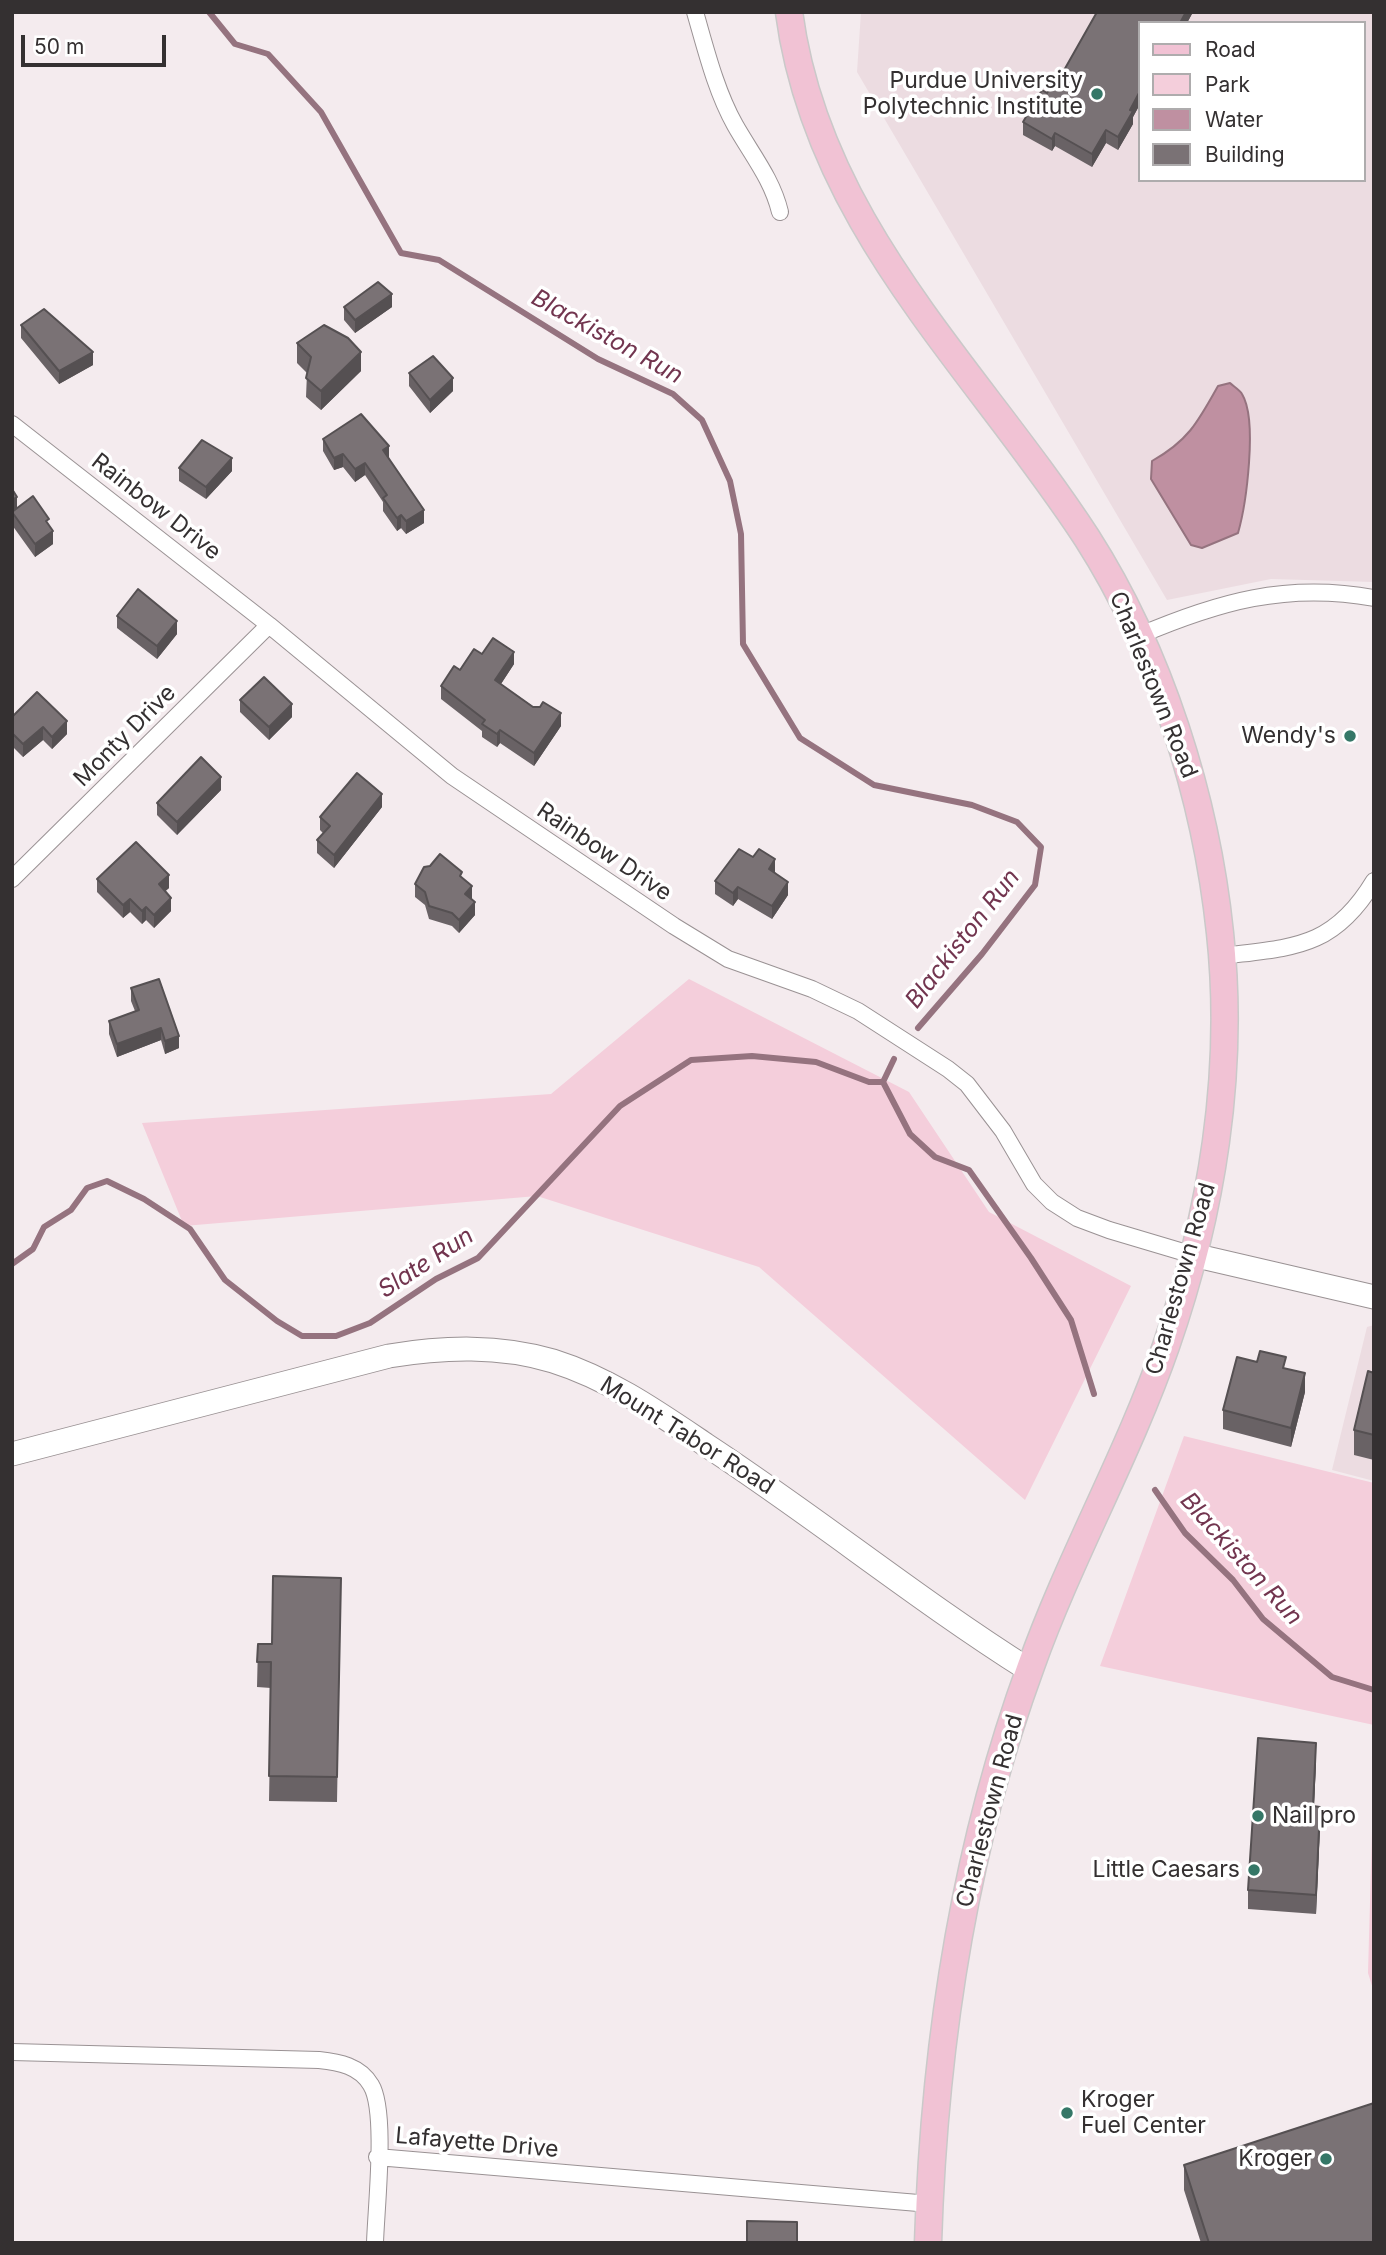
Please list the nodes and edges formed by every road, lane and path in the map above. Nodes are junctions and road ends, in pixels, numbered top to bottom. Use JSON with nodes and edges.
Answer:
{"nodes":[{"id":1,"x":695,"y":12,"type":"edge"},
{"id":2,"x":789,"y":12,"type":"edge"},
{"id":3,"x":780,"y":212,"type":"dead end"},
{"id":4,"x":12,"y":424,"type":"edge"},
{"id":5,"x":1374,"y":598,"type":"edge"},
{"id":6,"x":269,"y":625,"type":"junction"},
{"id":7,"x":1138,"y":636,"type":"junction"},
{"id":8,"x":12,"y":879,"type":"edge"},
{"id":9,"x":1374,"y":881,"type":"edge"},
{"id":10,"x":1222,"y":956,"type":"junction"},
{"id":11,"x":1193,"y":1255,"type":"junction"},
{"id":12,"x":1374,"y":1297,"type":"edge"},
{"id":13,"x":12,"y":1454,"type":"edge"},
{"id":14,"x":1029,"y":1670,"type":"junction"},
{"id":15,"x":12,"y":2052,"type":"edge"},
{"id":16,"x":377,"y":2157,"type":"junction"},
{"id":17,"x":930,"y":2204,"type":"junction"},
{"id":18,"x":375,"y":2243,"type":"edge"},
{"id":19,"x":929,"y":2243,"type":"edge"}],
"edges":[{"from":1,"to":3,"type":"street"},
{"from":2,"to":7,"type":"main road","name":"Charlestown Road"},
{"from":4,"to":6,"type":"street","name":"Rainbow Drive"},
{"from":5,"to":7,"type":"street"},
{"from":6,"to":8,"type":"street","name":"Monty Drive"},
{"from":6,"to":11,"type":"street","name":"Rainbow Drive"},
{"from":7,"to":10,"type":"main road","name":"Charlestown Road"},
{"from":9,"to":10,"type":"street"},
{"from":10,"to":11,"type":"main road","name":"Charlestown Road"},
{"from":11,"to":12,"type":"street"},
{"from":11,"to":14,"type":"main road","name":"Charlestown Road"},
{"from":13,"to":14,"type":"street","name":"Mount Tabor Road"},
{"from":14,"to":17,"type":"main road","name":"Charlestown Road"},
{"from":15,"to":16,"type":"street","name":"Lafayette Drive"},
{"from":16,"to":17,"type":"street","name":"Lafayette Drive"},
{"from":16,"to":18,"type":"street"},
{"from":17,"to":19,"type":"main road","name":"Charlestown Road"}]}
